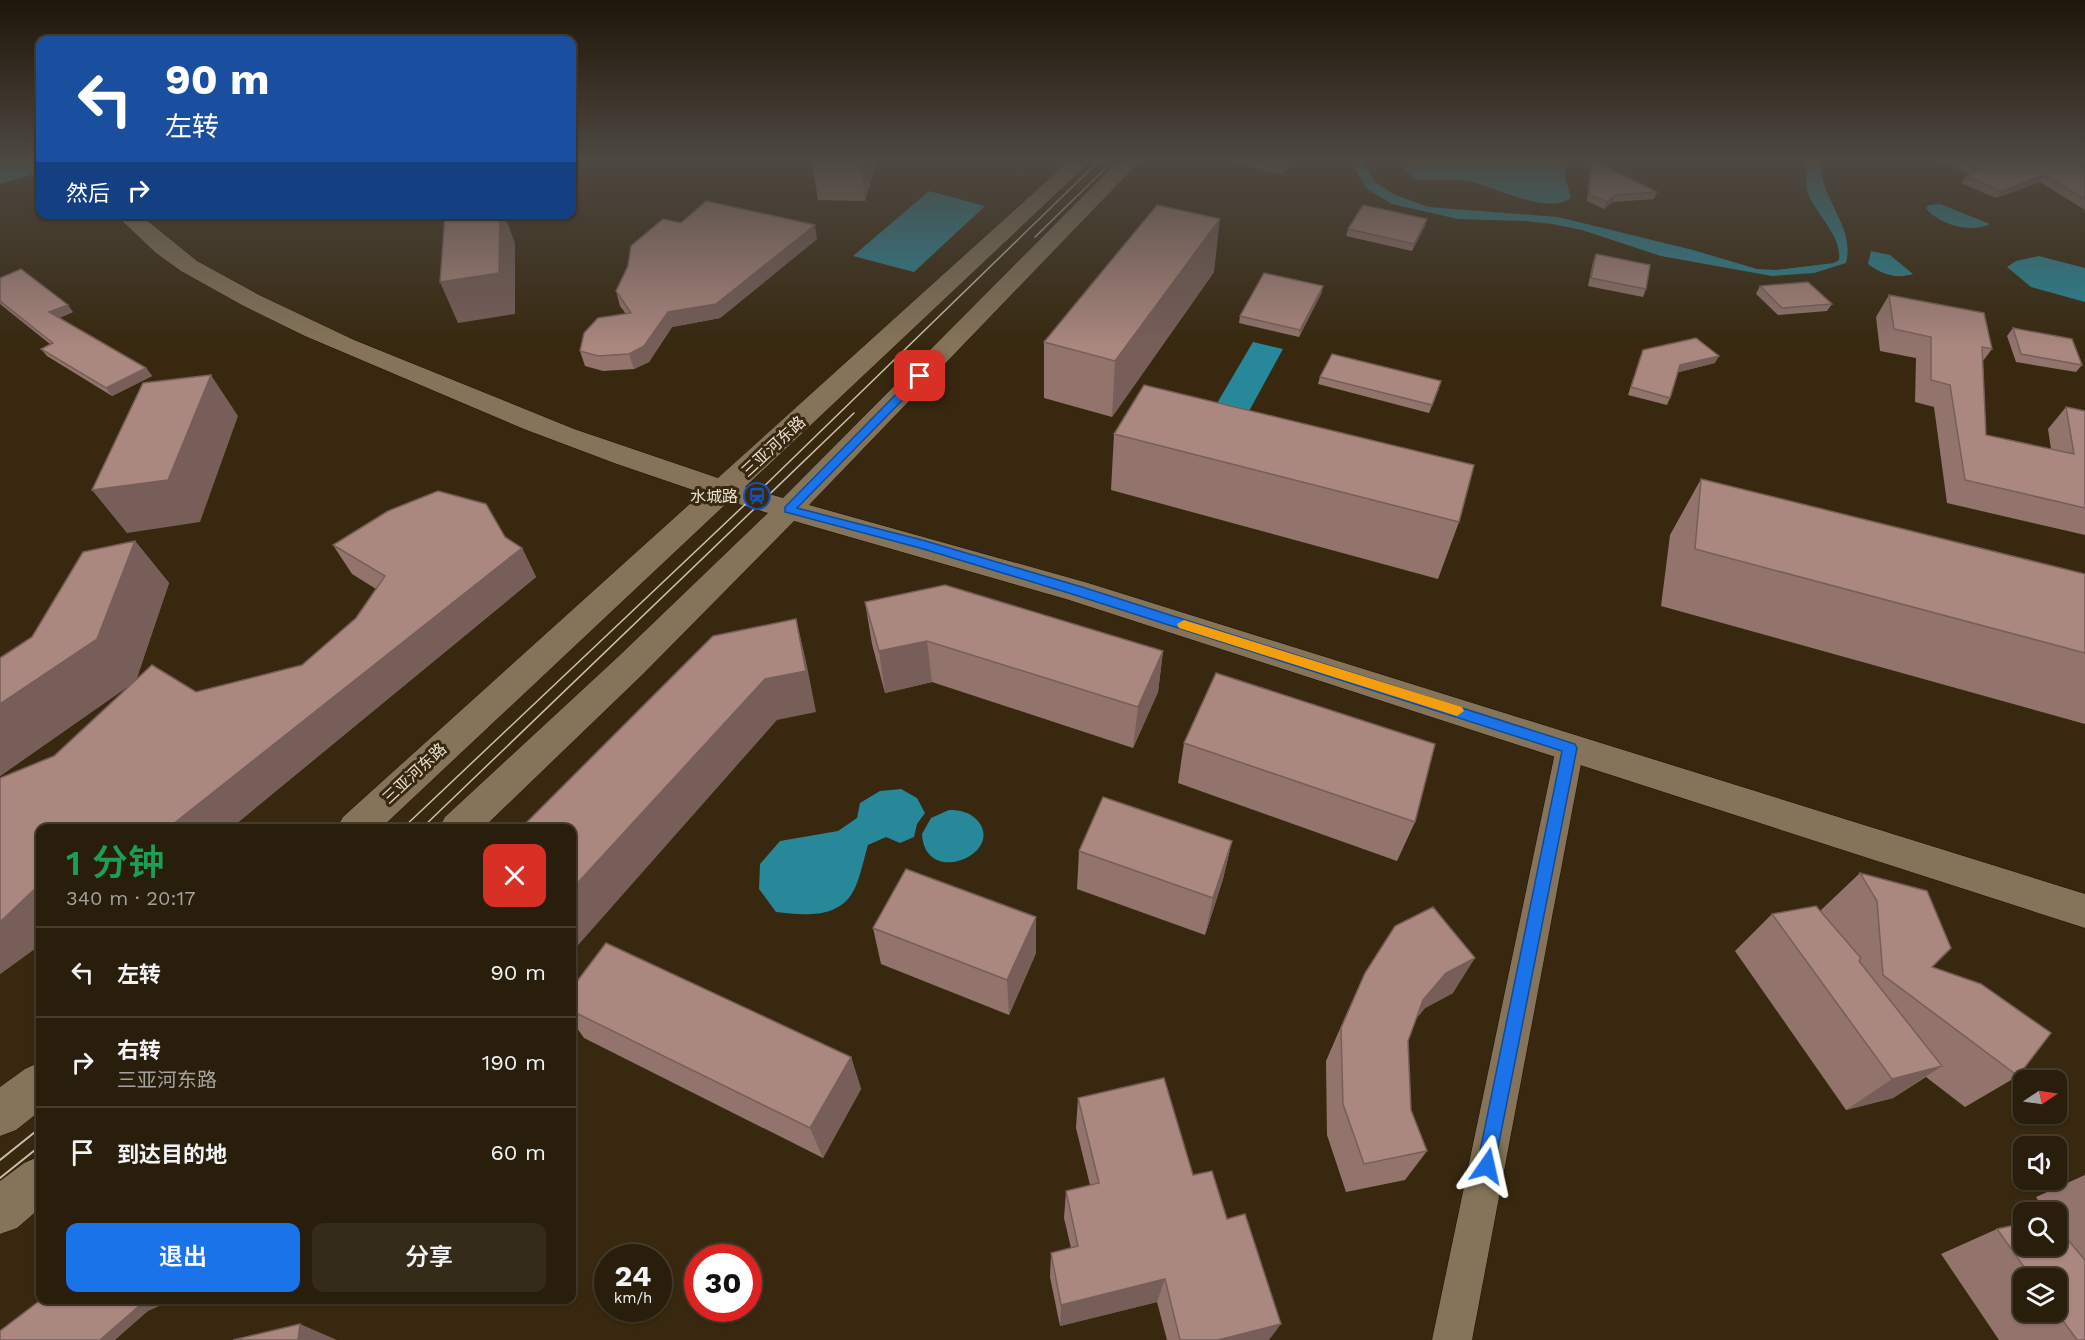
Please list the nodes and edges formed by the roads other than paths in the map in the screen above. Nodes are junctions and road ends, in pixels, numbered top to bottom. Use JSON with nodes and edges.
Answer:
{"nodes":[{"id":1,"x":134,"y":222,"type":"edge"},
{"id":2,"x":1015,"y":222,"type":"edge"},
{"id":3,"x":1071,"y":222,"type":"edge"},
{"id":4,"x":725,"y":490,"type":"junction"},
{"id":5,"x":789,"y":510,"type":"junction"},
{"id":6,"x":1570,"y":748,"type":"junction"},
{"id":7,"x":360,"y":824,"type":"edge"},
{"id":8,"x":462,"y":824,"type":"edge"},
{"id":9,"x":2085,"y":911,"type":"edge"},
{"id":10,"x":36,"y":1087,"type":"edge"},
{"id":11,"x":0,"y":1114,"type":"edge"},
{"id":12,"x":36,"y":1182,"type":"edge"},
{"id":13,"x":0,"y":1211,"type":"edge"},
{"id":14,"x":1452,"y":1340,"type":"edge"}],
"edges":[{"from":1,"to":4,"type":"main road"},
{"from":2,"to":4,"type":"main road","name":"三亚河东路"},
{"from":3,"to":5,"type":"main road"},
{"from":4,"to":5,"type":"main road"},
{"from":4,"to":7,"type":"main road","name":"三亚河东路"},
{"from":5,"to":6,"type":"main road"},
{"from":5,"to":8,"type":"main road"},
{"from":6,"to":9,"type":"main road"},
{"from":6,"to":14,"type":"street"},
{"from":10,"to":11,"type":"main road"},
{"from":12,"to":13,"type":"main road"}]}
